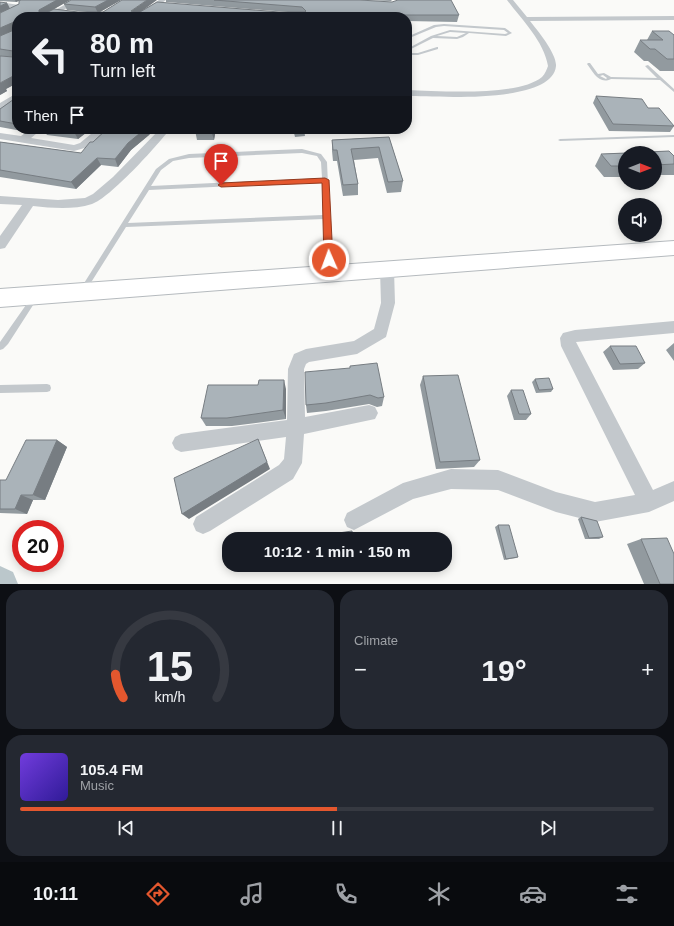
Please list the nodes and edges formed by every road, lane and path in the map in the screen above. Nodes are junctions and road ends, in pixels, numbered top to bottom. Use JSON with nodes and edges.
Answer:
{"nodes":[{"id":1,"x":78,"y":0,"type":"edge"},
{"id":2,"x":510,"y":0,"type":"edge"},
{"id":3,"x":162,"y":3,"type":"edge"},
{"id":4,"x":0,"y":4,"type":"edge"},
{"id":5,"x":55,"y":12,"type":"edge"},
{"id":6,"x":147,"y":12,"type":"edge"},
{"id":7,"x":0,"y":18,"type":"edge"},
{"id":8,"x":674,"y":18,"type":"edge"},
{"id":9,"x":524,"y":19,"type":"junction"},
{"id":10,"x":469,"y":32,"type":"junction"},
{"id":11,"x":412,"y":36,"type":"edge"},
{"id":12,"x":432,"y":36,"type":"junction"},
{"id":13,"x":414,"y":46,"type":"joint"},
{"id":14,"x":437,"y":48,"type":"dead end"},
{"id":15,"x":427,"y":51,"type":"junction"},
{"id":16,"x":412,"y":55,"type":"edge"},
{"id":17,"x":589,"y":64,"type":"dead end"},
{"id":18,"x":594,"y":64,"type":"dead end"},
{"id":19,"x":647,"y":66,"type":"dead end"},
{"id":20,"x":598,"y":75,"type":"junction"},
{"id":21,"x":607,"y":76,"type":"junction"},
{"id":22,"x":659,"y":77,"type":"junction"},
{"id":23,"x":674,"y":91,"type":"edge"},
{"id":24,"x":412,"y":93,"type":"edge"},
{"id":25,"x":12,"y":99,"type":"edge"},
{"id":26,"x":0,"y":107,"type":"edge"},
{"id":27,"x":30,"y":134,"type":"edge"},
{"id":28,"x":98,"y":134,"type":"edge"},
{"id":29,"x":161,"y":134,"type":"edge"},
{"id":30,"x":0,"y":136,"type":"edge"},
{"id":31,"x":674,"y":136,"type":"edge"},
{"id":32,"x":22,"y":140,"type":"junction"},
{"id":33,"x":560,"y":140,"type":"dead end"},
{"id":34,"x":325,"y":180,"type":"junction"},
{"id":35,"x":147,"y":188,"type":"junction"},
{"id":36,"x":4,"y":200,"type":"edge"},
{"id":37,"x":31,"y":202,"type":"junction"},
{"id":38,"x":0,"y":211,"type":"edge"},
{"id":39,"x":327,"y":217,"type":"junction"},
{"id":40,"x":124,"y":225,"type":"junction"},
{"id":41,"x":0,"y":245,"type":"edge"},
{"id":42,"x":674,"y":248,"type":"edge"},
{"id":43,"x":388,"y":270,"type":"junction"},
{"id":44,"x":329,"y":274,"type":"junction"},
{"id":45,"x":82,"y":292,"type":"junction"},
{"id":46,"x":36,"y":295,"type":"junction"},
{"id":47,"x":0,"y":298,"type":"edge"},
{"id":48,"x":674,"y":327,"type":"edge"},
{"id":49,"x":0,"y":347,"type":"edge"},
{"id":50,"x":47,"y":388,"type":"dead end"},
{"id":51,"x":0,"y":389,"type":"edge"},
{"id":52,"x":369,"y":413,"type":"dead end"},
{"id":53,"x":296,"y":427,"type":"junction"},
{"id":54,"x":181,"y":443,"type":"dead end"},
{"id":55,"x":674,"y":491,"type":"edge"},
{"id":56,"x":649,"y":502,"type":"junction"},
{"id":57,"x":354,"y":520,"type":"dead end"},
{"id":58,"x":203,"y":524,"type":"dead end"}],
"edges":[{"from":1,"to":5,"type":"street"},
{"from":2,"to":9,"type":"street"},
{"from":3,"to":6,"type":"street"},
{"from":4,"to":7,"type":"street"},
{"from":8,"to":9,"type":"street"},
{"from":9,"to":24,"type":"street"},
{"from":10,"to":11,"type":"lane"},
{"from":10,"to":12,"type":"lane"},
{"from":10,"to":12,"type":"lane"},
{"from":12,"to":13,"type":"lane"},
{"from":13,"to":15,"type":"lane"},
{"from":14,"to":15,"type":"lane"},
{"from":15,"to":16,"type":"lane"},
{"from":17,"to":20,"type":"lane"},
{"from":18,"to":21,"type":"lane"},
{"from":19,"to":22,"type":"lane"},
{"from":20,"to":21,"type":"lane"},
{"from":20,"to":21,"type":"lane"},
{"from":21,"to":22,"type":"lane"},
{"from":22,"to":23,"type":"lane"},
{"from":25,"to":26,"type":"street"},
{"from":27,"to":32,"type":"street"},
{"from":28,"to":32,"type":"street"},
{"from":29,"to":37,"type":"street"},
{"from":30,"to":32,"type":"street"},
{"from":31,"to":33,"type":"lane"},
{"from":34,"to":35,"type":"lane"},
{"from":34,"to":35,"type":"lane"},
{"from":34,"to":39,"type":"lane"},
{"from":35,"to":40,"type":"lane"},
{"from":36,"to":37,"type":"street"},
{"from":36,"to":38,"type":"street"},
{"from":37,"to":41,"type":"street"},
{"from":39,"to":40,"type":"lane"},
{"from":39,"to":44,"type":"lane"},
{"from":40,"to":45,"type":"lane"},
{"from":42,"to":43,"type":"main road"},
{"from":43,"to":44,"type":"main road"},
{"from":43,"to":53,"type":"street"},
{"from":44,"to":45,"type":"main road"},
{"from":45,"to":46,"type":"main road"},
{"from":46,"to":47,"type":"main road"},
{"from":46,"to":49,"type":"lane"},
{"from":48,"to":56,"type":"street"},
{"from":50,"to":51,"type":"lane"},
{"from":52,"to":53,"type":"street"},
{"from":53,"to":54,"type":"street"},
{"from":53,"to":58,"type":"street"},
{"from":55,"to":56,"type":"street"},
{"from":56,"to":57,"type":"street"}]}
